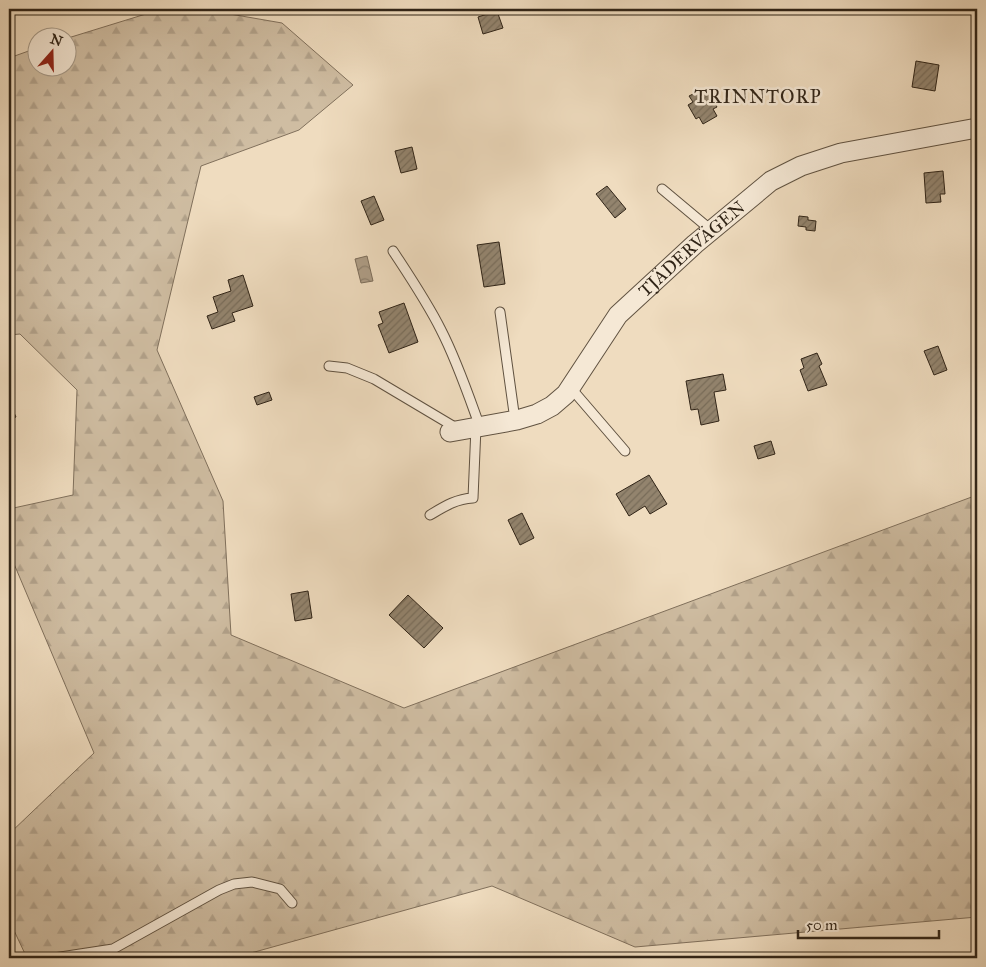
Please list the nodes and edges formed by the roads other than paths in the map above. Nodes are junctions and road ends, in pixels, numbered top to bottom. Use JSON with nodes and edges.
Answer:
{"nodes":[{"id":1,"x":977,"y":128,"type":"edge"},
{"id":2,"x":662,"y":189,"type":"dead end"},
{"id":3,"x":711,"y":230,"type":"junction"},
{"id":4,"x":393,"y":251,"type":"dead end"},
{"id":5,"x":500,"y":312,"type":"dead end"},
{"id":6,"x":329,"y":366,"type":"dead end"},
{"id":7,"x":570,"y":387,"type":"junction"},
{"id":8,"x":514,"y":420,"type":"junction"},
{"id":9,"x":466,"y":429,"type":"junction"},
{"id":10,"x":625,"y":451,"type":"dead end"},
{"id":11,"x":430,"y":515,"type":"dead end"},
{"id":12,"x":292,"y":903,"type":"dead end"},
{"id":13,"x":54,"y":958,"type":"edge"}],
"edges":[{"from":1,"to":3,"type":"street","name":"TJÄDERVÄGEN"},
{"from":2,"to":3,"type":"lane"},
{"from":3,"to":7,"type":"street","name":"TJÄDERVÄGEN"},
{"from":4,"to":9,"type":"lane"},
{"from":5,"to":8,"type":"lane"},
{"from":6,"to":9,"type":"lane"},
{"from":7,"to":8,"type":"street","name":"TJÄDERVÄGEN"},
{"from":7,"to":10,"type":"lane"},
{"from":8,"to":9,"type":"street","name":"TJÄDERVÄGEN"},
{"from":9,"to":11,"type":"lane"},
{"from":12,"to":13,"type":"lane"}]}
